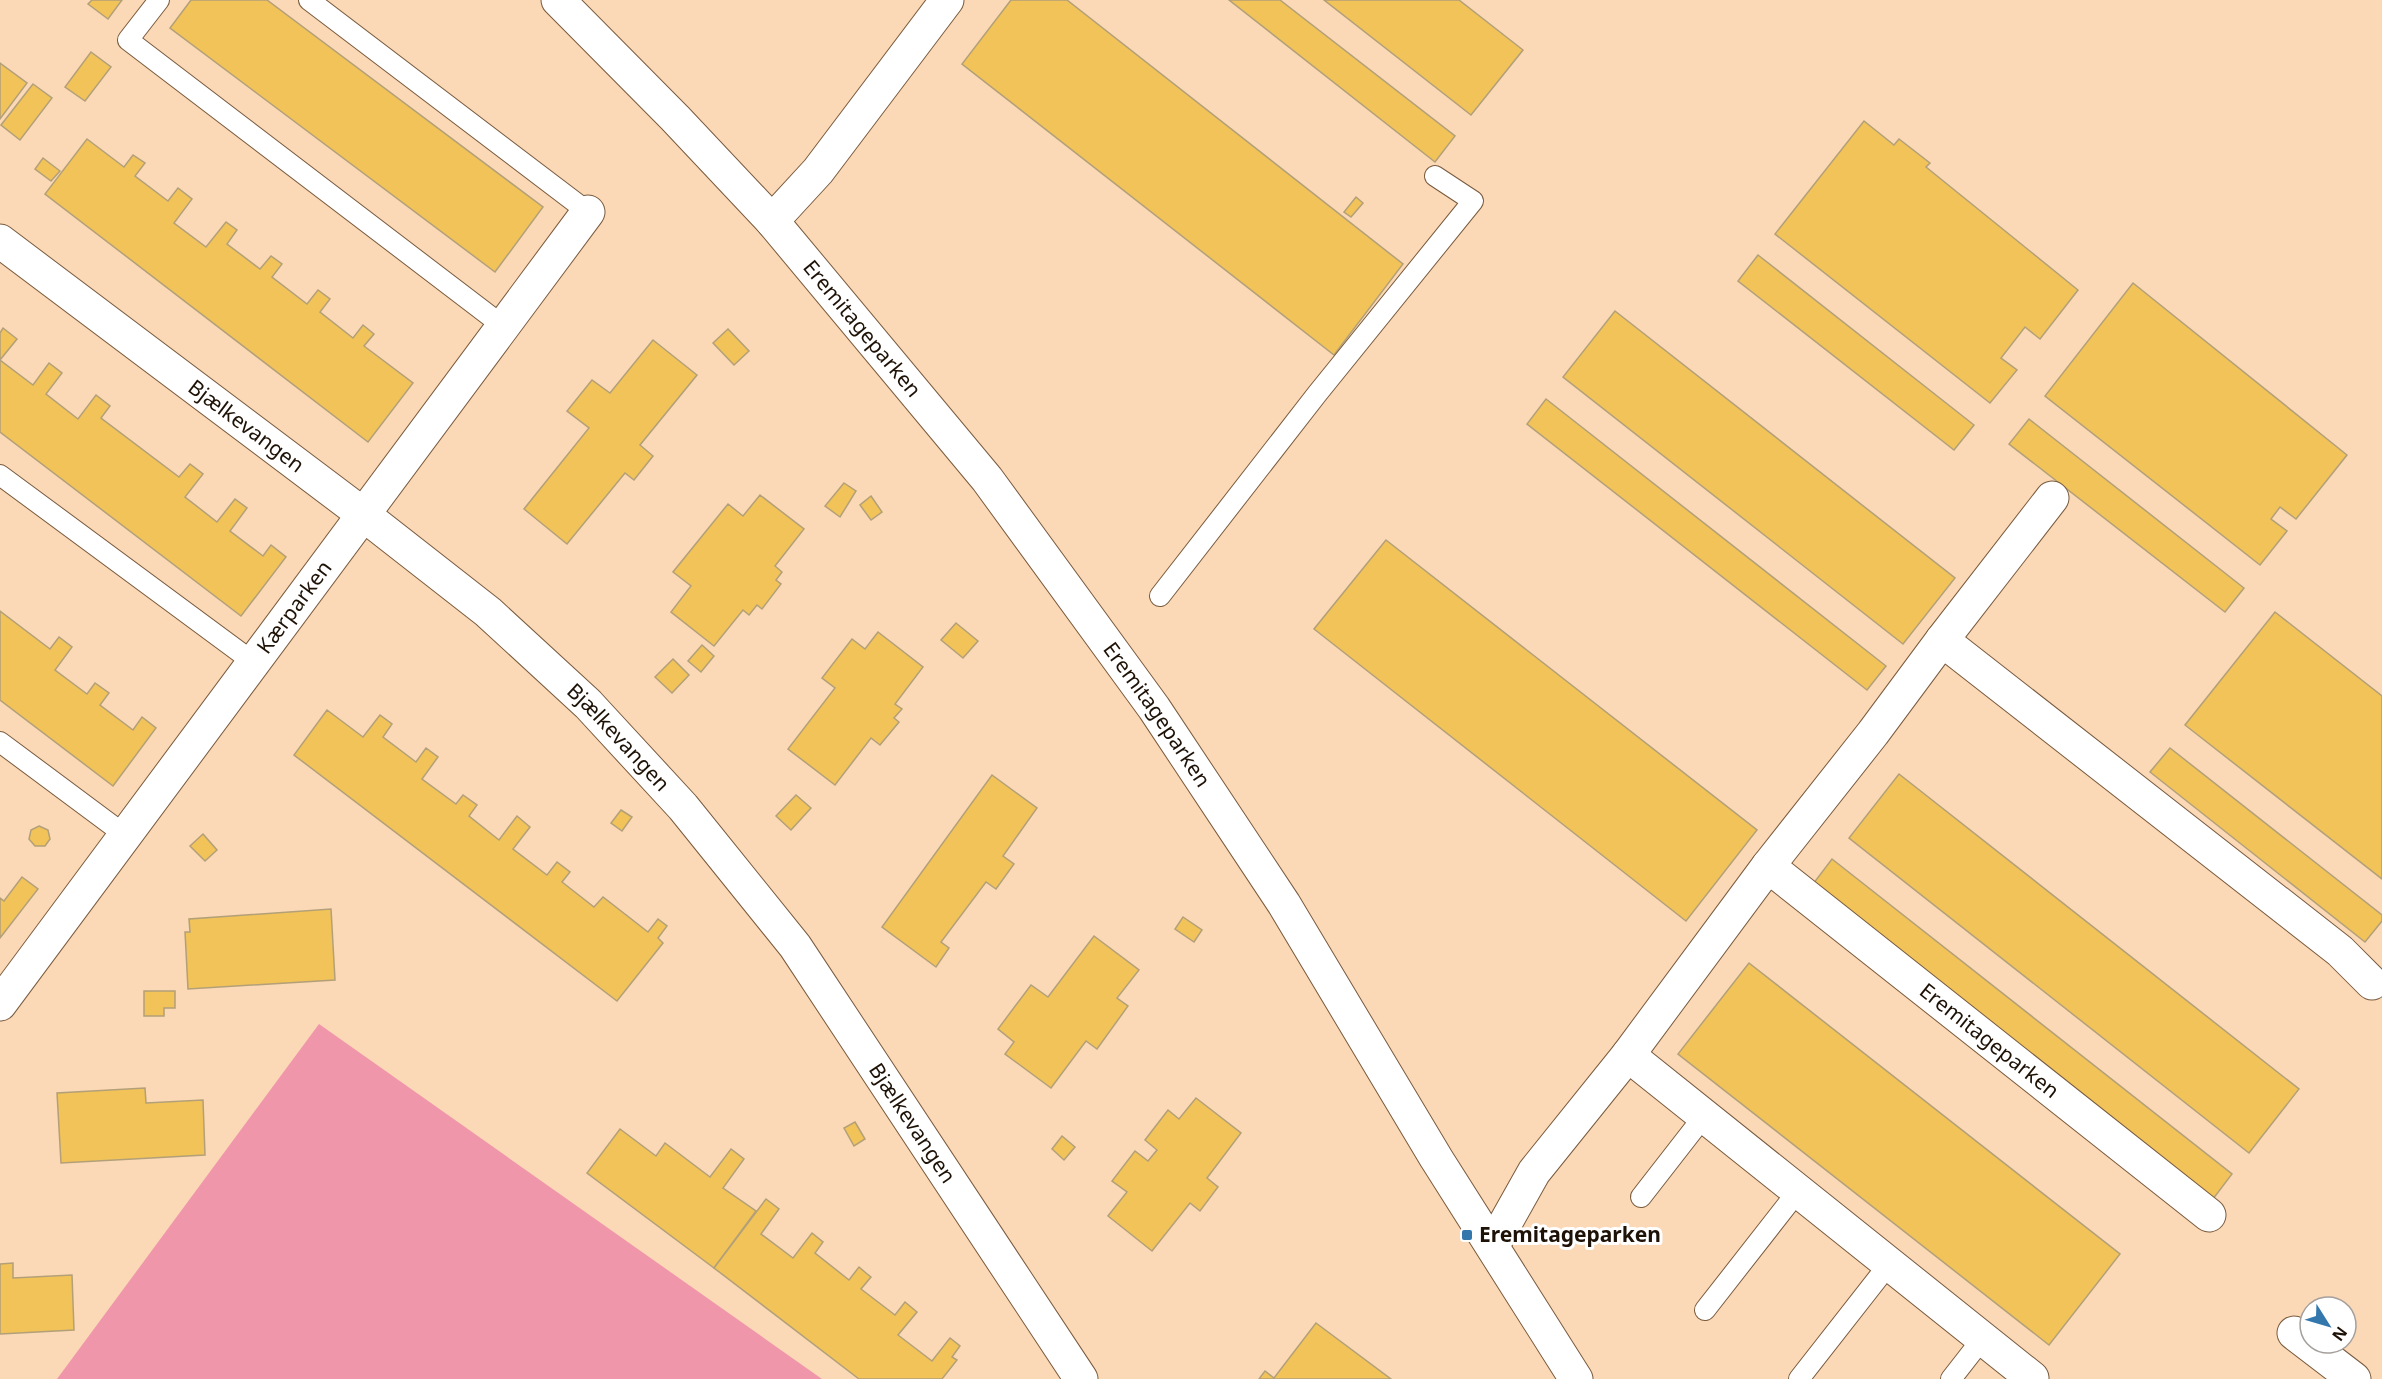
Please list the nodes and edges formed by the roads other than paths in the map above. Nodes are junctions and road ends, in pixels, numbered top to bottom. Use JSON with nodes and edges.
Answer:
{"nodes":[{"id":1,"x":159,"y":0,"type":"edge"},
{"id":2,"x":309,"y":0,"type":"edge"},
{"id":3,"x":558,"y":0,"type":"edge"},
{"id":4,"x":947,"y":0,"type":"edge"},
{"id":5,"x":1435,"y":176,"type":"dead end"},
{"id":6,"x":588,"y":212,"type":"joint"},
{"id":7,"x":772,"y":221,"type":"junction"},
{"id":8,"x":0,"y":241,"type":"edge"},
{"id":9,"x":503,"y":326,"type":"junction"},
{"id":10,"x":0,"y":475,"type":"edge"},
{"id":11,"x":2052,"y":498,"type":"dead end"},
{"id":12,"x":364,"y":514,"type":"junction"},
{"id":13,"x":1160,"y":596,"type":"dead end"},
{"id":14,"x":1941,"y":640,"type":"junction"},
{"id":15,"x":253,"y":662,"type":"junction"},
{"id":16,"x":0,"y":742,"type":"edge"},
{"id":17,"x":126,"y":835,"type":"junction"},
{"id":18,"x":1768,"y":866,"type":"junction"},
{"id":19,"x":2372,"y":983,"type":"dead end"},
{"id":20,"x":0,"y":1004,"type":"edge"},
{"id":21,"x":1628,"y":1055,"type":"junction"},
{"id":22,"x":1704,"y":1116,"type":"junction"},
{"id":23,"x":1798,"y":1191,"type":"junction"},
{"id":24,"x":1641,"y":1197,"type":"dead end"},
{"id":25,"x":2209,"y":1215,"type":"dead end"},
{"id":26,"x":1493,"y":1245,"type":"junction"},
{"id":27,"x":1889,"y":1264,"type":"junction"},
{"id":28,"x":1705,"y":1310,"type":"dead end"},
{"id":29,"x":2294,"y":1333,"type":"dead end"},
{"id":30,"x":1983,"y":1338,"type":"junction"},
{"id":31,"x":2032,"y":1378,"type":"edge"},
{"id":32,"x":1081,"y":1379,"type":"edge"},
{"id":33,"x":1576,"y":1379,"type":"edge"},
{"id":34,"x":1799,"y":1379,"type":"edge"},
{"id":35,"x":1951,"y":1379,"type":"edge"},
{"id":36,"x":2354,"y":1379,"type":"edge"}],
"edges":[{"from":1,"to":9,"type":"lane"},
{"from":2,"to":6,"type":"lane"},
{"from":3,"to":7,"type":"street","name":"Eremitageparken"},
{"from":4,"to":7,"type":"street"},
{"from":5,"to":13,"type":"lane"},
{"from":6,"to":9,"type":"street","name":"Kærparken"},
{"from":7,"to":26,"type":"street","name":"Eremitageparken"},
{"from":8,"to":12,"type":"street","name":"Bjælkevangen"},
{"from":9,"to":12,"type":"street","name":"Kærparken"},
{"from":10,"to":15,"type":"lane"},
{"from":11,"to":14,"type":"street"},
{"from":12,"to":15,"type":"street","name":"Kærparken"},
{"from":12,"to":32,"type":"street","name":"Bjælkevangen"},
{"from":14,"to":18,"type":"street"},
{"from":14,"to":19,"type":"street"},
{"from":15,"to":17,"type":"street","name":"Kærparken"},
{"from":16,"to":17,"type":"lane"},
{"from":17,"to":20,"type":"street","name":"Kærparken"},
{"from":18,"to":21,"type":"street"},
{"from":18,"to":25,"type":"street","name":"Eremitageparken"},
{"from":21,"to":22,"type":"street"},
{"from":21,"to":26,"type":"street"},
{"from":22,"to":23,"type":"street"},
{"from":22,"to":24,"type":"lane"},
{"from":23,"to":27,"type":"street"},
{"from":23,"to":28,"type":"lane"},
{"from":26,"to":33,"type":"street","name":"Eremitageparken"},
{"from":27,"to":30,"type":"street"},
{"from":27,"to":34,"type":"lane"},
{"from":29,"to":36,"type":"street"},
{"from":30,"to":31,"type":"street"},
{"from":30,"to":35,"type":"lane"}]}
